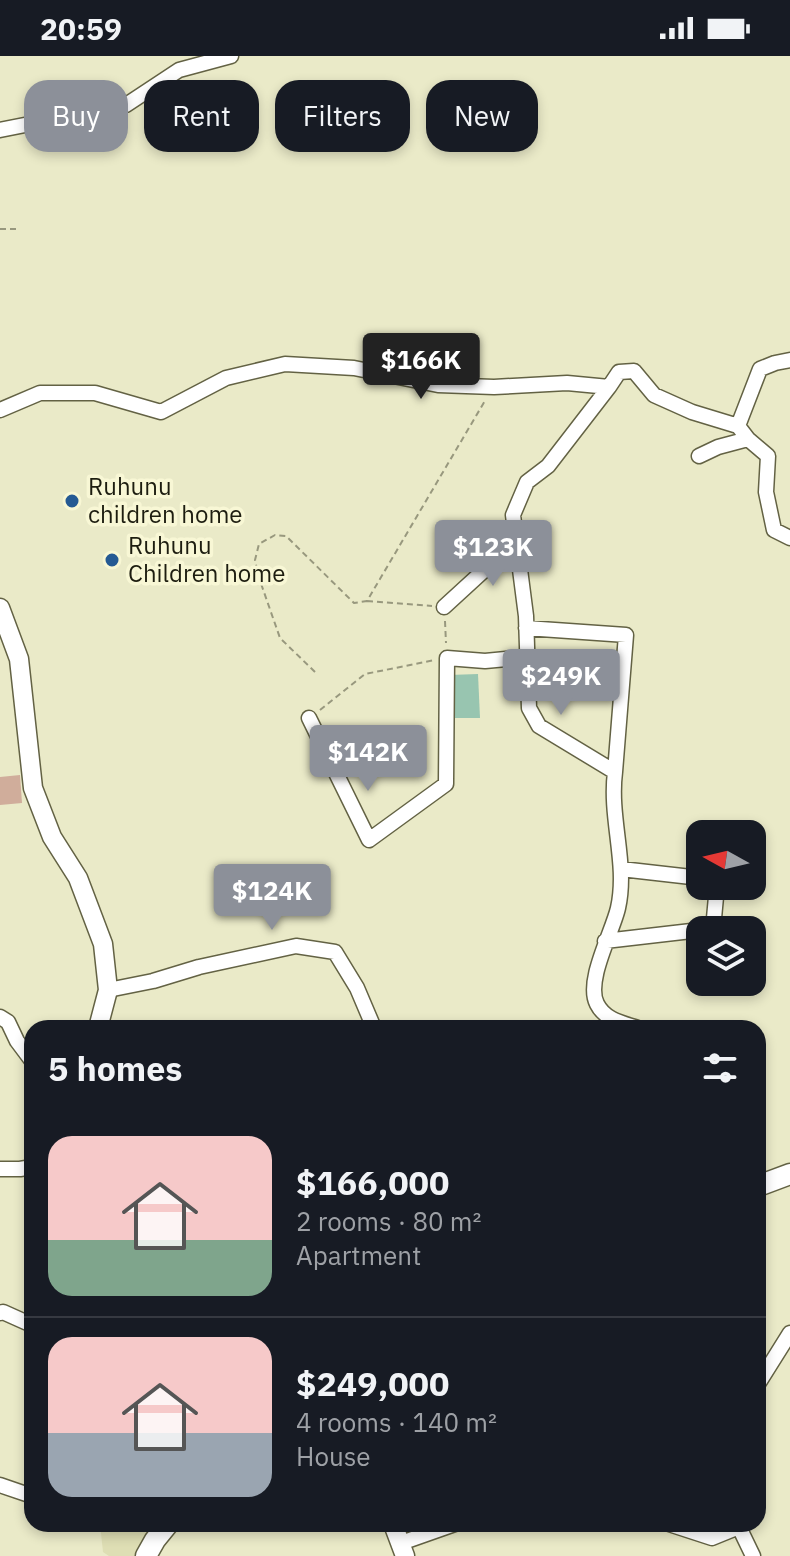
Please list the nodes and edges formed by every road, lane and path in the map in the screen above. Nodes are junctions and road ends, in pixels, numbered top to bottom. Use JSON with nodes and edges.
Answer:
{"nodes":[{"id":1,"x":231,"y":56,"type":"edge"},
{"id":2,"x":180,"y":63,"type":"edge"},
{"id":3,"x":0,"y":130,"type":"edge"},
{"id":4,"x":0,"y":229,"type":"edge"},
{"id":5,"x":18,"y":229,"type":"dead end"},
{"id":6,"x":790,"y":360,"type":"edge"},
{"id":7,"x":494,"y":387,"type":"junction"},
{"id":8,"x":609,"y":387,"type":"junction"},
{"id":9,"x":0,"y":410,"type":"edge"},
{"id":10,"x":738,"y":426,"type":"junction"},
{"id":11,"x":748,"y":439,"type":"junction"},
{"id":12,"x":699,"y":456,"type":"dead end"},
{"id":13,"x":790,"y":538,"type":"edge"},
{"id":14,"x":516,"y":541,"type":"junction"},
{"id":15,"x":367,"y":601,"type":"junction"},
{"id":16,"x":444,"y":607,"type":"junction"},
{"id":17,"x":0,"y":608,"type":"edge"},
{"id":18,"x":526,"y":628,"type":"junction"},
{"id":19,"x":527,"y":657,"type":"junction"},
{"id":20,"x":447,"y":658,"type":"junction"},
{"id":21,"x":315,"y":672,"type":"dead end"},
{"id":22,"x":309,"y":718,"type":"joint"},
{"id":23,"x":615,"y":772,"type":"junction"},
{"id":24,"x":621,"y":869,"type":"junction"},
{"id":25,"x":686,"y":876,"type":"edge"},
{"id":26,"x":686,"y":932,"type":"edge"},
{"id":27,"x":605,"y":941,"type":"junction"},
{"id":28,"x":108,"y":990,"type":"junction"},
{"id":29,"x":0,"y":1017,"type":"edge"},
{"id":30,"x":100,"y":1020,"type":"edge"},
{"id":31,"x":371,"y":1020,"type":"edge"},
{"id":32,"x":613,"y":1020,"type":"edge"},
{"id":33,"x":24,"y":1050,"type":"edge"},
{"id":34,"x":24,"y":1168,"type":"edge"},
{"id":35,"x":0,"y":1169,"type":"edge"},
{"id":36,"x":790,"y":1174,"type":"edge"},
{"id":37,"x":766,"y":1183,"type":"edge"},
{"id":38,"x":0,"y":1313,"type":"edge"},
{"id":39,"x":24,"y":1321,"type":"edge"},
{"id":40,"x":790,"y":1333,"type":"edge"},
{"id":41,"x":766,"y":1371,"type":"edge"},
{"id":42,"x":0,"y":1485,"type":"edge"},
{"id":43,"x":24,"y":1493,"type":"edge"},
{"id":44,"x":162,"y":1532,"type":"edge"},
{"id":45,"x":439,"y":1532,"type":"edge"},
{"id":46,"x":694,"y":1532,"type":"edge"},
{"id":47,"x":726,"y":1532,"type":"edge"},
{"id":48,"x":743,"y":1532,"type":"edge"},
{"id":49,"x":403,"y":1550,"type":"edge"},
{"id":50,"x":146,"y":1556,"type":"edge"},
{"id":51,"x":753,"y":1556,"type":"edge"}],
"edges":[{"from":1,"to":2,"type":"street"},
{"from":2,"to":3,"type":"street"},
{"from":4,"to":5,"type":"path"},
{"from":6,"to":10,"type":"street"},
{"from":7,"to":8,"type":"street"},
{"from":7,"to":9,"type":"street"},
{"from":7,"to":15,"type":"path"},
{"from":8,"to":10,"type":"street"},
{"from":8,"to":14,"type":"street"},
{"from":10,"to":11,"type":"street"},
{"from":11,"to":12,"type":"street"},
{"from":11,"to":13,"type":"street"},
{"from":14,"to":16,"type":"street"},
{"from":14,"to":18,"type":"street"},
{"from":15,"to":16,"type":"path"},
{"from":15,"to":21,"type":"path"},
{"from":16,"to":20,"type":"path"},
{"from":17,"to":28,"type":"main road"},
{"from":18,"to":19,"type":"street"},
{"from":18,"to":23,"type":"street"},
{"from":19,"to":20,"type":"street"},
{"from":19,"to":23,"type":"street"},
{"from":20,"to":22,"type":"path"},
{"from":20,"to":22,"type":"street"},
{"from":23,"to":24,"type":"street"},
{"from":24,"to":25,"type":"street"},
{"from":24,"to":27,"type":"street"},
{"from":26,"to":27,"type":"street"},
{"from":27,"to":32,"type":"street"},
{"from":28,"to":30,"type":"main road"},
{"from":28,"to":31,"type":"street"},
{"from":29,"to":33,"type":"street"},
{"from":34,"to":35,"type":"street"},
{"from":36,"to":37,"type":"main road"},
{"from":38,"to":39,"type":"street"},
{"from":40,"to":41,"type":"street"},
{"from":42,"to":43,"type":"street"},
{"from":44,"to":50,"type":"main road"},
{"from":45,"to":49,"type":"street"},
{"from":46,"to":47,"type":"street"},
{"from":48,"to":51,"type":"street"}]}
